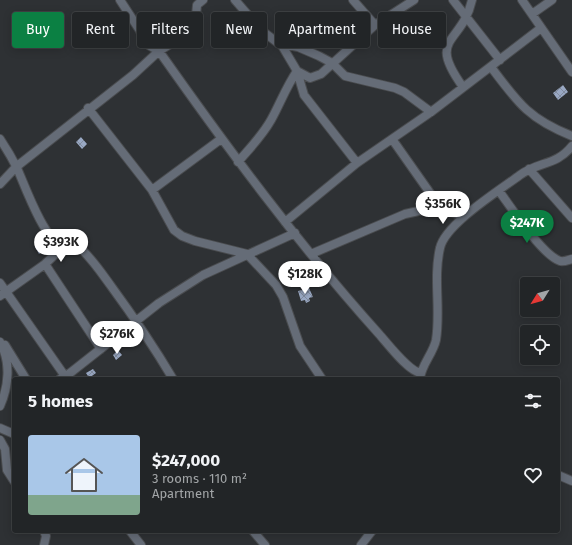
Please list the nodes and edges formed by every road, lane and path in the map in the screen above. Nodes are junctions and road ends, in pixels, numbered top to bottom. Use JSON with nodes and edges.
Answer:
{"nodes":[{"id":1,"x":120,"y":0,"type":"edge"},
{"id":2,"x":203,"y":0,"type":"edge"},
{"id":3,"x":236,"y":0,"type":"edge"},
{"id":4,"x":353,"y":0,"type":"edge"},
{"id":5,"x":414,"y":0,"type":"edge"},
{"id":6,"x":453,"y":0,"type":"edge"},
{"id":7,"x":472,"y":0,"type":"edge"},
{"id":8,"x":522,"y":0,"type":"edge"},
{"id":9,"x":552,"y":0,"type":"edge"},
{"id":10,"x":196,"y":12,"type":"edge"},
{"id":11,"x":532,"y":14,"type":"junction"},
{"id":12,"x":467,"y":17,"type":"junction"},
{"id":13,"x":375,"y":25,"type":"junction"},
{"id":14,"x":137,"y":26,"type":"edge"},
{"id":15,"x":541,"y":28,"type":"junction"},
{"id":16,"x":275,"y":41,"type":"edge"},
{"id":17,"x":154,"y":48,"type":"edge"},
{"id":18,"x":163,"y":48,"type":"edge"},
{"id":19,"x":283,"y":48,"type":"edge"},
{"id":20,"x":300,"y":48,"type":"edge"},
{"id":21,"x":159,"y":50,"type":"junction"},
{"id":22,"x":500,"y":60,"type":"junction"},
{"id":23,"x":332,"y":63,"type":"junction"},
{"id":24,"x":491,"y":67,"type":"junction"},
{"id":25,"x":297,"y":71,"type":"junction"},
{"id":26,"x":572,"y":72,"type":"edge"},
{"id":27,"x":463,"y":87,"type":"junction"},
{"id":28,"x":88,"y":108,"type":"junction"},
{"id":29,"x":430,"y":112,"type":"junction"},
{"id":30,"x":572,"y":136,"type":"edge"},
{"id":31,"x":0,"y":139,"type":"edge"},
{"id":32,"x":221,"y":139,"type":"junction"},
{"id":33,"x":392,"y":140,"type":"junction"},
{"id":34,"x":572,"y":146,"type":"edge"},
{"id":35,"x":238,"y":162,"type":"junction"},
{"id":36,"x":357,"y":163,"type":"junction"},
{"id":37,"x":16,"y":167,"type":"junction"},
{"id":38,"x":529,"y":169,"type":"junction"},
{"id":39,"x":0,"y":184,"type":"edge"},
{"id":40,"x":152,"y":190,"type":"junction"},
{"id":41,"x":499,"y":191,"type":"junction"},
{"id":42,"x":442,"y":210,"type":"junction"},
{"id":43,"x":464,"y":216,"type":"junction"},
{"id":44,"x":572,"y":218,"type":"edge"},
{"id":45,"x":285,"y":222,"type":"junction"},
{"id":46,"x":295,"y":233,"type":"junction"},
{"id":47,"x":63,"y":246,"type":"junction"},
{"id":48,"x":247,"y":254,"type":"junction"},
{"id":49,"x":311,"y":254,"type":"junction"},
{"id":50,"x":572,"y":259,"type":"edge"},
{"id":51,"x":45,"y":264,"type":"junction"},
{"id":52,"x":0,"y":282,"type":"edge"},
{"id":53,"x":3,"y":294,"type":"edge"},
{"id":54,"x":137,"y":321,"type":"junction"},
{"id":55,"x":0,"y":338,"type":"edge"},
{"id":56,"x":0,"y":342,"type":"edge"},
{"id":57,"x":101,"y":349,"type":"junction"},
{"id":58,"x":420,"y":376,"type":"edge"},
{"id":59,"x":25,"y":377,"type":"edge"},
{"id":60,"x":63,"y":377,"type":"edge"},
{"id":61,"x":65,"y":377,"type":"edge"},
{"id":62,"x":172,"y":377,"type":"edge"},
{"id":63,"x":321,"y":377,"type":"edge"},
{"id":64,"x":0,"y":406,"type":"edge"},
{"id":65,"x":0,"y":428,"type":"edge"},
{"id":66,"x":12,"y":433,"type":"edge"},
{"id":67,"x":0,"y":440,"type":"edge"},
{"id":68,"x":560,"y":476,"type":"edge"},
{"id":69,"x":12,"y":478,"type":"edge"},
{"id":70,"x":572,"y":481,"type":"edge"},
{"id":71,"x":45,"y":533,"type":"edge"},
{"id":72,"x":132,"y":533,"type":"edge"},
{"id":73,"x":255,"y":533,"type":"edge"},
{"id":74,"x":370,"y":533,"type":"edge"},
{"id":75,"x":44,"y":545,"type":"edge"},
{"id":76,"x":141,"y":545,"type":"edge"},
{"id":77,"x":265,"y":545,"type":"edge"},
{"id":78,"x":361,"y":545,"type":"edge"}],
"edges":[{"from":1,"to":14,"type":"street"},
{"from":2,"to":10,"type":"street"},
{"from":3,"to":16,"type":"street"},
{"from":4,"to":13,"type":"street"},
{"from":5,"to":13,"type":"street"},
{"from":6,"to":12,"type":"street"},
{"from":7,"to":12,"type":"street"},
{"from":8,"to":11,"type":"street"},
{"from":9,"to":11,"type":"street"},
{"from":11,"to":15,"type":"street"},
{"from":12,"to":22,"type":"street"},
{"from":12,"to":27,"type":"street"},
{"from":13,"to":23,"type":"street"},
{"from":15,"to":22,"type":"street"},
{"from":15,"to":26,"type":"street"},
{"from":17,"to":21,"type":"street"},
{"from":18,"to":21,"type":"street"},
{"from":19,"to":25,"type":"street"},
{"from":20,"to":23,"type":"street"},
{"from":21,"to":28,"type":"street"},
{"from":21,"to":32,"type":"street"},
{"from":22,"to":24,"type":"street"},
{"from":23,"to":25,"type":"street"},
{"from":23,"to":29,"type":"street"},
{"from":24,"to":27,"type":"street"},
{"from":24,"to":30,"type":"street"},
{"from":25,"to":35,"type":"street"},
{"from":25,"to":36,"type":"street"},
{"from":27,"to":29,"type":"street"},
{"from":28,"to":37,"type":"street"},
{"from":28,"to":40,"type":"street"},
{"from":29,"to":33,"type":"street"},
{"from":31,"to":37,"type":"street"},
{"from":32,"to":35,"type":"street"},
{"from":32,"to":40,"type":"street"},
{"from":33,"to":36,"type":"street"},
{"from":33,"to":42,"type":"street"},
{"from":34,"to":38,"type":"street"},
{"from":35,"to":45,"type":"street"},
{"from":36,"to":45,"type":"street"},
{"from":37,"to":39,"type":"street"},
{"from":37,"to":47,"type":"street"},
{"from":38,"to":41,"type":"street"},
{"from":38,"to":44,"type":"street"},
{"from":40,"to":48,"type":"street"},
{"from":41,"to":43,"type":"street"},
{"from":41,"to":50,"type":"street"},
{"from":42,"to":43,"type":"street"},
{"from":42,"to":49,"type":"street"},
{"from":43,"to":58,"type":"street"},
{"from":45,"to":46,"type":"street"},
{"from":46,"to":48,"type":"street"},
{"from":46,"to":49,"type":"street"},
{"from":47,"to":51,"type":"street"},
{"from":47,"to":54,"type":"street"},
{"from":48,"to":54,"type":"street"},
{"from":48,"to":63,"type":"street"},
{"from":49,"to":58,"type":"street"},
{"from":51,"to":53,"type":"street"},
{"from":51,"to":57,"type":"street"},
{"from":52,"to":53,"type":"street"},
{"from":53,"to":60,"type":"street"},
{"from":54,"to":57,"type":"street"},
{"from":54,"to":62,"type":"street"},
{"from":55,"to":59,"type":"street"},
{"from":56,"to":64,"type":"street"},
{"from":57,"to":61,"type":"street"},
{"from":65,"to":66,"type":"street"},
{"from":67,"to":69,"type":"street"},
{"from":68,"to":70,"type":"street"},
{"from":71,"to":75,"type":"street"},
{"from":72,"to":76,"type":"street"},
{"from":73,"to":77,"type":"street"},
{"from":74,"to":78,"type":"street"}]}
